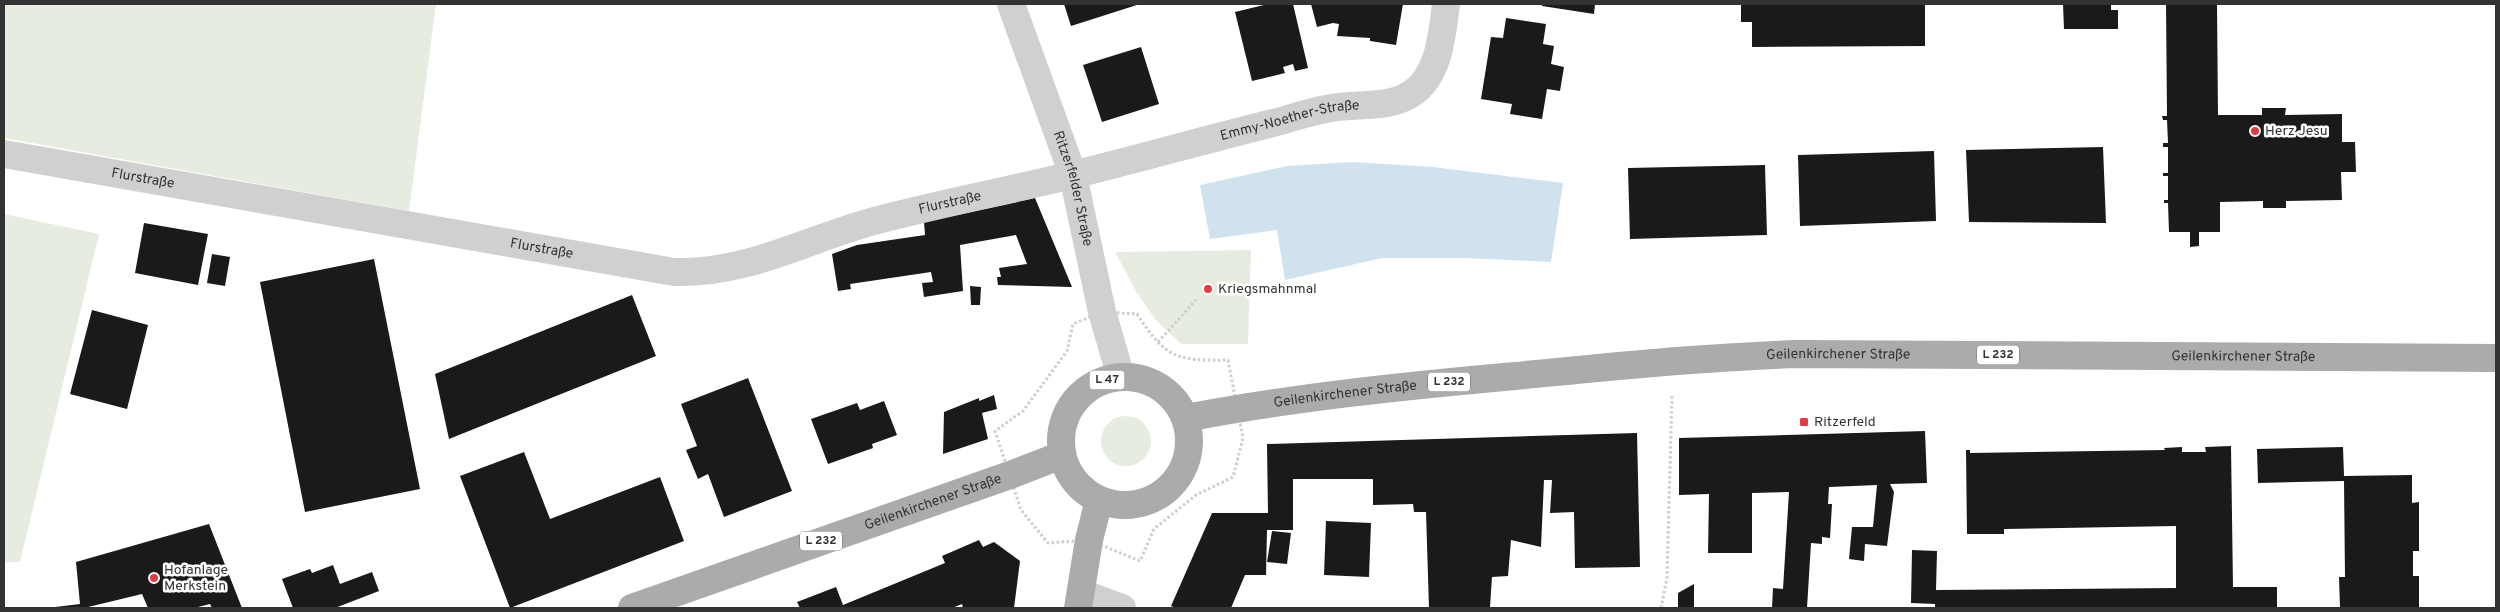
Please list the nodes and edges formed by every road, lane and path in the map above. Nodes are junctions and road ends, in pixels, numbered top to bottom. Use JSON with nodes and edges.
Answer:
{"nodes":[{"id":1,"x":1012,"y":4,"type":"edge"},
{"id":2,"x":1446,"y":4,"type":"edge"},
{"id":3,"x":4,"y":154,"type":"edge"},
{"id":4,"x":1073,"y":175,"type":"junction"},
{"id":5,"x":1196,"y":300,"type":"dead end"},
{"id":6,"x":1102,"y":312,"type":"junction"},
{"id":7,"x":1158,"y":342,"type":"junction"},
{"id":8,"x":2496,"y":358,"type":"edge"},
{"id":9,"x":1673,"y":361,"type":"junction"},
{"id":10,"x":1120,"y":377,"type":"junction"},
{"id":11,"x":1237,"y":408,"type":"junction"},
{"id":12,"x":1186,"y":418,"type":"junction"},
{"id":13,"x":1062,"y":455,"type":"junction"},
{"id":14,"x":1010,"y":475,"type":"junction"},
{"id":15,"x":1099,"y":500,"type":"junction"},
{"id":16,"x":1089,"y":540,"type":"junction"},
{"id":17,"x":1080,"y":601,"type":"edge"},
{"id":18,"x":632,"y":608,"type":"edge"},
{"id":19,"x":1122,"y":608,"type":"edge"},
{"id":20,"x":1661,"y":608,"type":"edge"}],
"edges":[{"from":1,"to":4,"type":"street","name":"Ritzerfelder Straße"},
{"from":2,"to":4,"type":"street","name":"Emmy-Noether-Straße"},
{"from":3,"to":4,"type":"street","name":"Flurstraße"},
{"from":4,"to":6,"type":"street","name":"Ritzerfelder Straße"},
{"from":5,"to":7,"type":"path"},
{"from":6,"to":7,"type":"path"},
{"from":6,"to":10,"type":"street","name":"Ritzerfelder Straße"},
{"from":6,"to":14,"type":"path"},
{"from":7,"to":11,"type":"path"},
{"from":8,"to":9,"type":"main road","name":"Geilenkirchener Straße","number":"L 232"},
{"from":9,"to":11,"type":"main road","name":"Geilenkirchener Straße","number":"L 232"},
{"from":9,"to":20,"type":"path"},
{"from":10,"to":12,"type":"main road","number":"L 47"},
{"from":10,"to":13,"type":"main road","number":"L 47"},
{"from":11,"to":12,"type":"main road","name":"Geilenkirchener Straße","number":"L 232"},
{"from":11,"to":16,"type":"path"},
{"from":12,"to":15,"type":"main road","number":"L 47"},
{"from":13,"to":14,"type":"main road","name":"Geilenkirchener Straße","number":"L 232"},
{"from":13,"to":15,"type":"main road","number":"L 47"},
{"from":14,"to":16,"type":"path"},
{"from":14,"to":18,"type":"main road","name":"Geilenkirchener Straße","number":"L 232"},
{"from":15,"to":16,"type":"main road"},
{"from":16,"to":17,"type":"main road"},
{"from":17,"to":19,"type":"street"}]}
